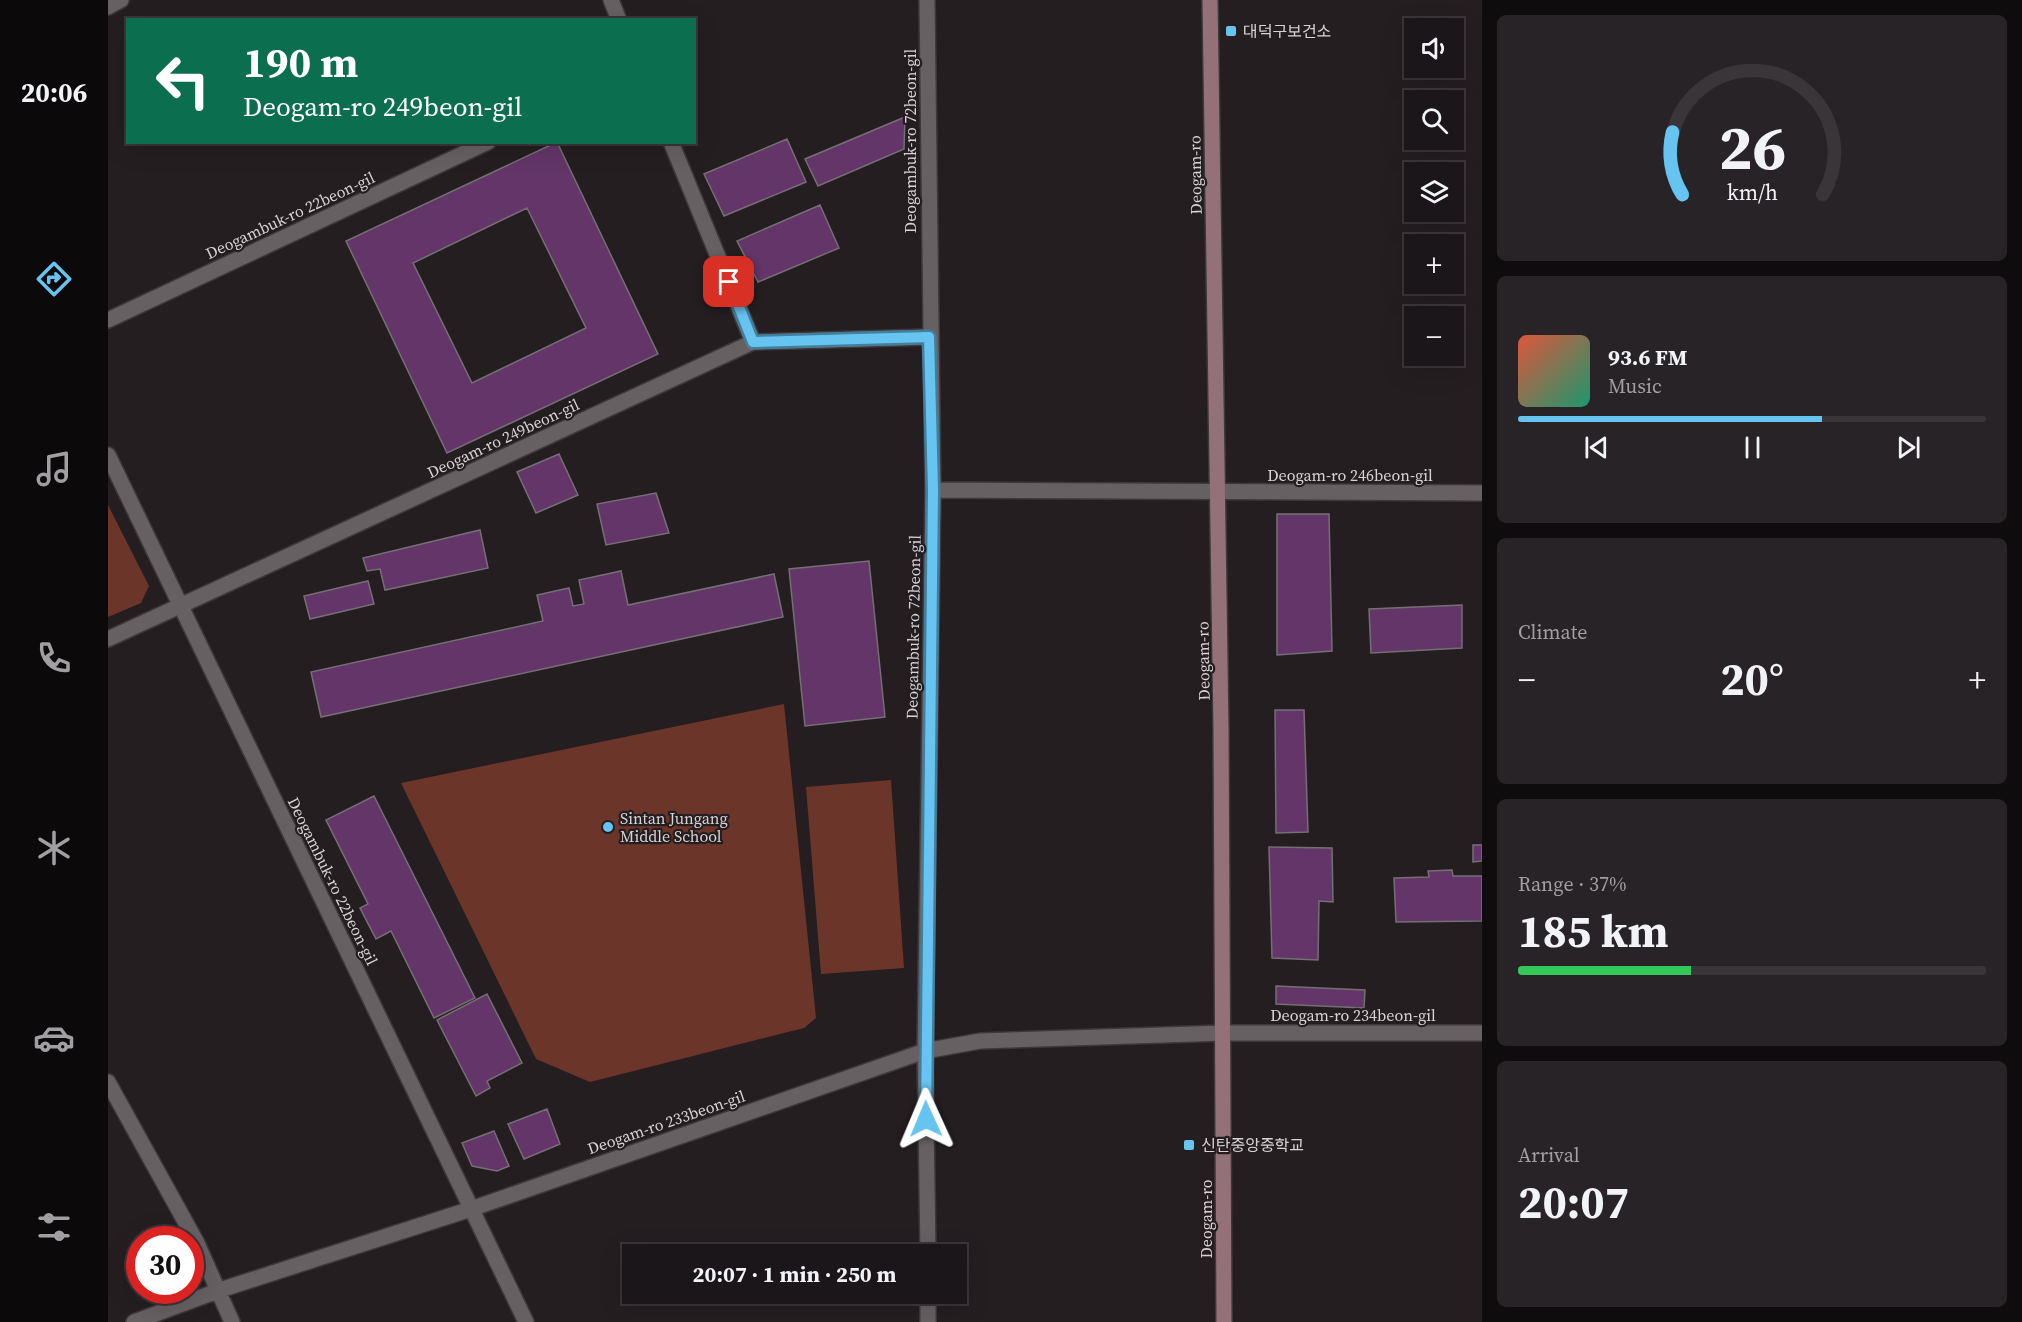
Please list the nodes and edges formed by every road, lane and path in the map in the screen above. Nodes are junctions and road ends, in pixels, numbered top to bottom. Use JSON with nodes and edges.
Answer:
{"nodes":[{"id":1,"x":121,"y":0,"type":"edge"},
{"id":2,"x":611,"y":0,"type":"edge"},
{"id":3,"x":927,"y":0,"type":"edge"},
{"id":4,"x":1210,"y":0,"type":"edge"},
{"id":5,"x":108,"y":7,"type":"edge"},
{"id":6,"x":618,"y":18,"type":"edge"},
{"id":7,"x":484,"y":144,"type":"edge"},
{"id":8,"x":672,"y":144,"type":"edge"},
{"id":9,"x":108,"y":320,"type":"edge"},
{"id":10,"x":929,"y":337,"type":"junction"},
{"id":11,"x":753,"y":342,"type":"junction"},
{"id":12,"x":108,"y":455,"type":"edge"},
{"id":13,"x":933,"y":490,"type":"junction"},
{"id":14,"x":1218,"y":493,"type":"junction"},
{"id":15,"x":1482,"y":493,"type":"edge"},
{"id":16,"x":182,"y":607,"type":"junction"},
{"id":17,"x":108,"y":639,"type":"edge"},
{"id":18,"x":1224,"y":1033,"type":"junction"},
{"id":19,"x":1482,"y":1033,"type":"edge"},
{"id":20,"x":925,"y":1051,"type":"junction"},
{"id":21,"x":108,"y":1082,"type":"edge"},
{"id":22,"x":471,"y":1209,"type":"junction"},
{"id":23,"x":928,"y":1244,"type":"edge"},
{"id":24,"x":220,"y":1290,"type":"junction"},
{"id":25,"x":928,"y":1304,"type":"edge"},
{"id":26,"x":135,"y":1322,"type":"edge"},
{"id":27,"x":231,"y":1322,"type":"edge"},
{"id":28,"x":526,"y":1322,"type":"edge"},
{"id":29,"x":928,"y":1322,"type":"edge"},
{"id":30,"x":1224,"y":1322,"type":"edge"}],
"edges":[{"from":1,"to":5,"type":"street"},
{"from":2,"to":6,"type":"street"},
{"from":3,"to":10,"type":"street","name":"Deogambuk-ro 72beon-gil"},
{"from":4,"to":14,"type":"street","name":"Deogam-ro"},
{"from":7,"to":9,"type":"street","name":"Deogambuk-ro 22beon-gil"},
{"from":8,"to":11,"type":"street"},
{"from":10,"to":11,"type":"street","name":"Deogam-ro 249beon-gil"},
{"from":10,"to":13,"type":"street","name":"Deogambuk-ro 72beon-gil"},
{"from":11,"to":16,"type":"street","name":"Deogam-ro 249beon-gil"},
{"from":12,"to":16,"type":"street","name":"Deogambuk-ro 22beon-gil"},
{"from":13,"to":14,"type":"street","name":"Deogam-ro 246beon-gil"},
{"from":13,"to":20,"type":"street","name":"Deogambuk-ro 72beon-gil"},
{"from":14,"to":15,"type":"street","name":"Deogam-ro 246beon-gil"},
{"from":14,"to":18,"type":"street","name":"Deogam-ro"},
{"from":16,"to":17,"type":"street","name":"Deogam-ro 249beon-gil"},
{"from":16,"to":22,"type":"street","name":"Deogambuk-ro 22beon-gil"},
{"from":18,"to":19,"type":"street","name":"Deogam-ro 234beon-gil"},
{"from":18,"to":20,"type":"street","name":"Deogam-ro 233beon-gil"},
{"from":18,"to":30,"type":"street","name":"Deogam-ro"},
{"from":20,"to":22,"type":"street","name":"Deogam-ro 233beon-gil"},
{"from":20,"to":23,"type":"street","name":"Deogambuk-ro 72beon-gil"},
{"from":21,"to":24,"type":"street"},
{"from":22,"to":24,"type":"street","name":"Deogam-ro 233beon-gil"},
{"from":22,"to":28,"type":"street","name":"Deogambuk-ro 22beon-gil"},
{"from":24,"to":26,"type":"street","name":"Deogam-ro 233beon-gil"},
{"from":24,"to":27,"type":"street"},
{"from":25,"to":29,"type":"street"}]}
